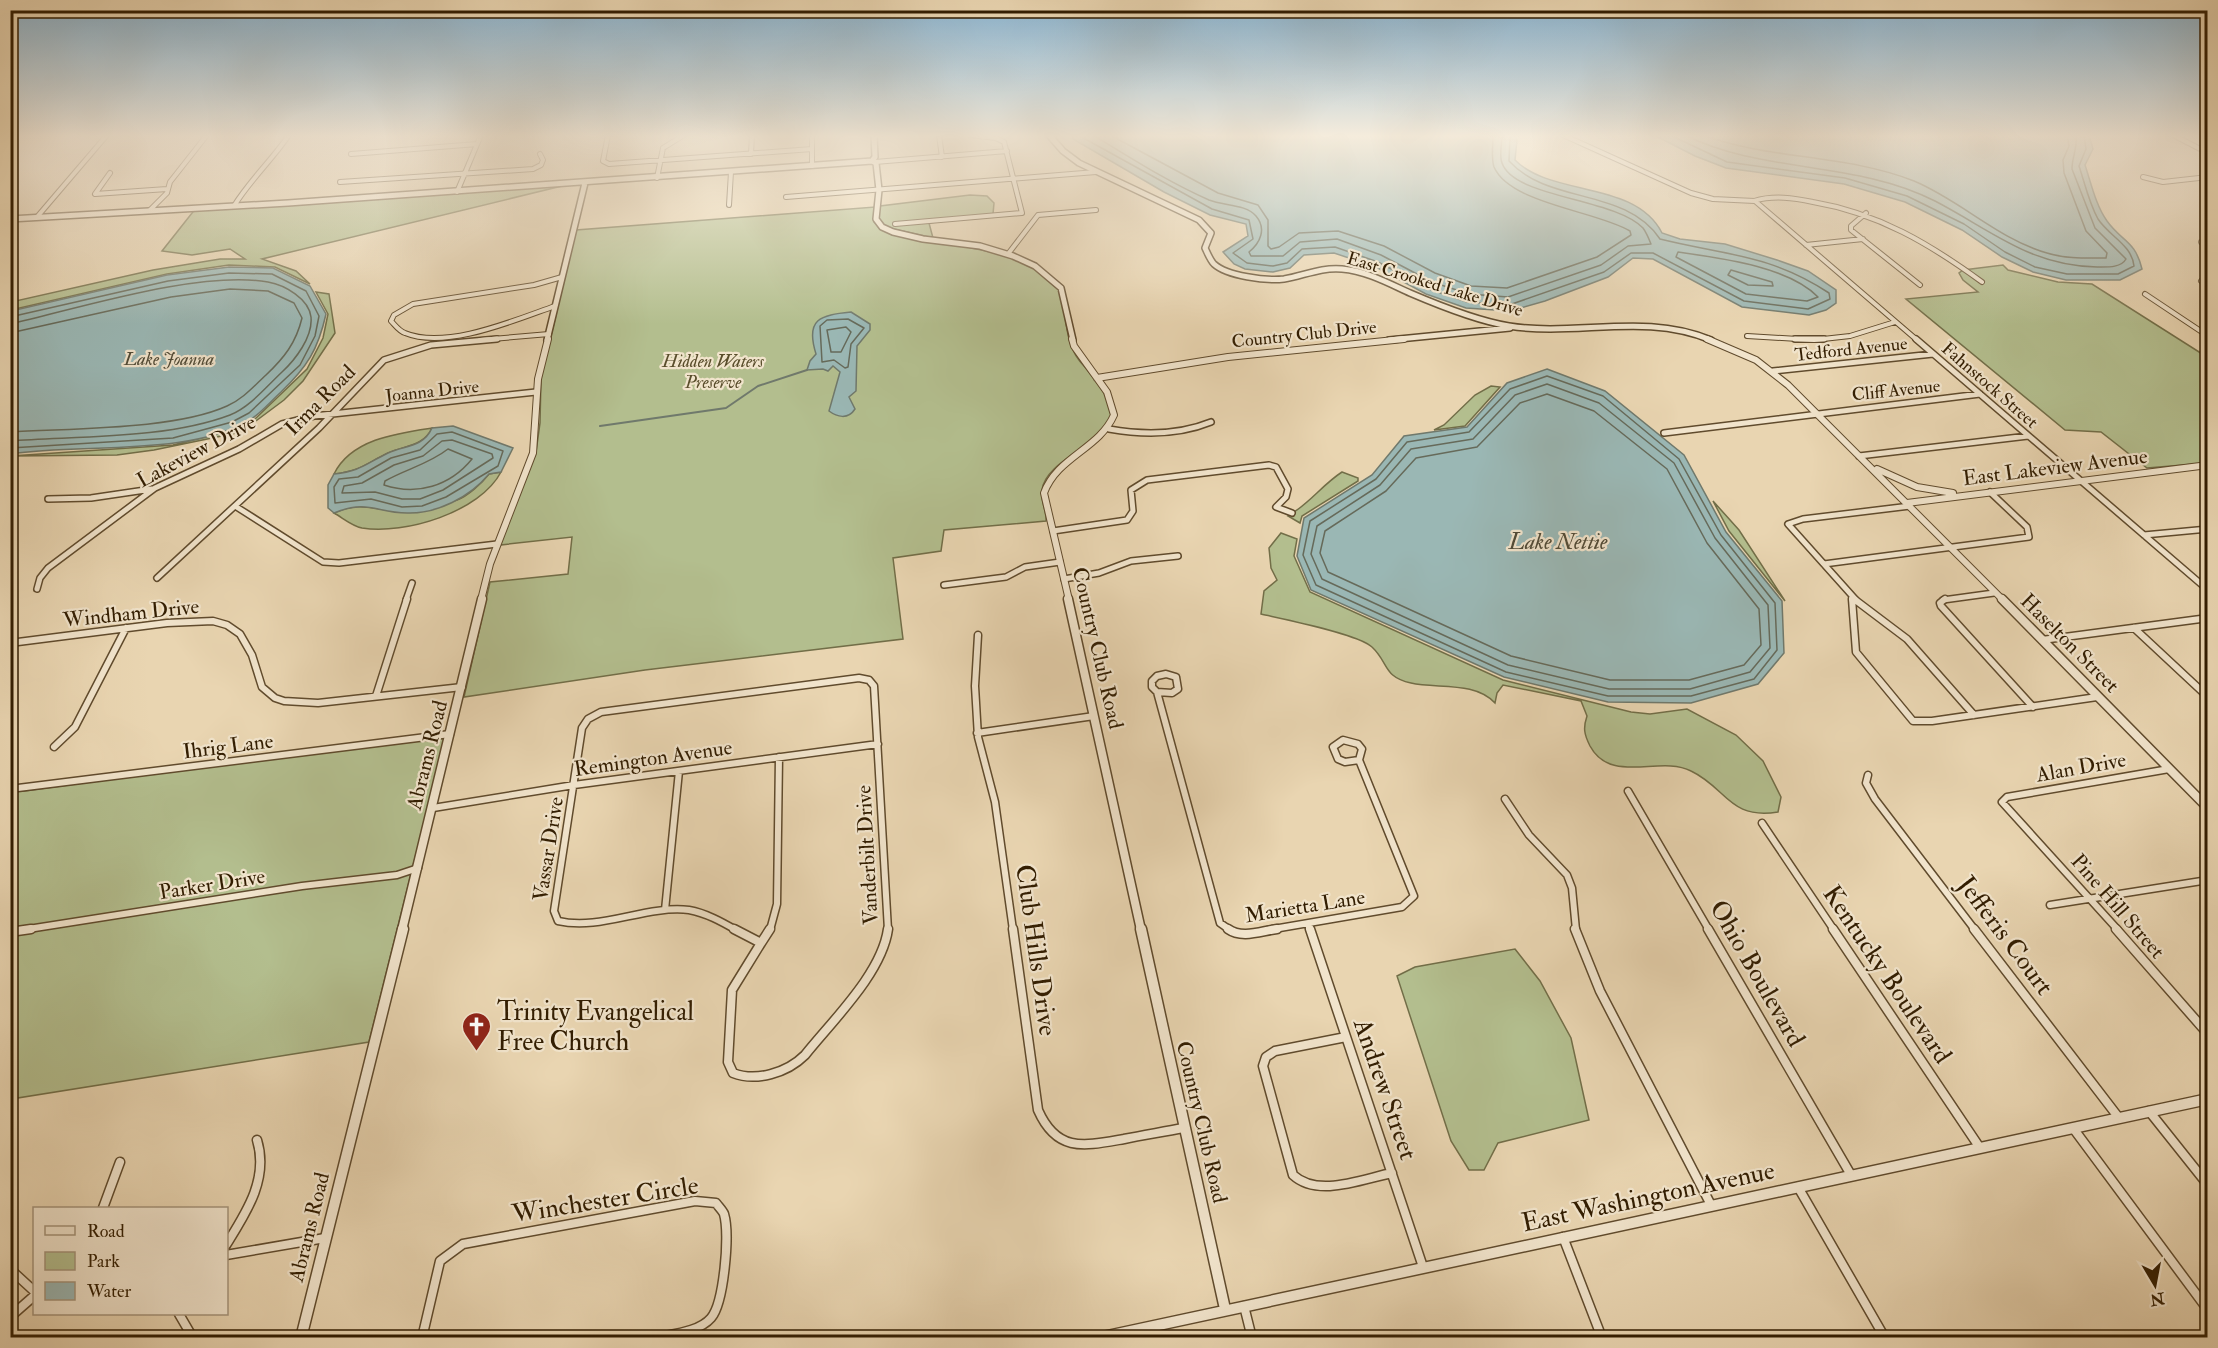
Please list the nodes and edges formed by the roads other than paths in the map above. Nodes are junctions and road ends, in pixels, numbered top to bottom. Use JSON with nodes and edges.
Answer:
{"nodes":[{"id":1,"x":53,"y":198,"type":"edge"},
{"id":2,"x":162,"y":198,"type":"edge"},
{"id":3,"x":239,"y":198,"type":"edge"},
{"id":4,"x":363,"y":198,"type":"edge"},
{"id":5,"x":581,"y":198,"type":"edge"},
{"id":6,"x":729,"y":198,"type":"edge"},
{"id":7,"x":878,"y":198,"type":"edge"},
{"id":8,"x":1018,"y":198,"type":"edge"},
{"id":9,"x":1152,"y":198,"type":"edge"},
{"id":10,"x":1709,"y":198,"type":"edge"},
{"id":11,"x":1754,"y":201,"type":"junction"},
{"id":12,"x":729,"y":205,"type":"dead end"},
{"id":13,"x":234,"y":206,"type":"junction"},
{"id":14,"x":150,"y":210,"type":"junction"},
{"id":15,"x":1096,"y":210,"type":"dead end"},
{"id":16,"x":1866,"y":213,"type":"junction"},
{"id":17,"x":37,"y":217,"type":"junction"},
{"id":18,"x":10,"y":219,"type":"edge"},
{"id":19,"x":895,"y":224,"type":"dead end"},
{"id":20,"x":1863,"y":239,"type":"junction"},
{"id":21,"x":2208,"y":241,"type":"edge"},
{"id":22,"x":2201,"y":242,"type":"dead end"},
{"id":23,"x":1806,"y":245,"type":"junction"},
{"id":24,"x":1008,"y":254,"type":"junction"},
{"id":25,"x":562,"y":277,"type":"junction"},
{"id":26,"x":2200,"y":281,"type":"dead end"},
{"id":27,"x":1982,"y":282,"type":"dead end"},
{"id":28,"x":1920,"y":285,"type":"dead end"},
{"id":29,"x":2208,"y":285,"type":"edge"},
{"id":30,"x":2145,"y":294,"type":"dead end"},
{"id":31,"x":555,"y":306,"type":"junction"},
{"id":32,"x":1895,"y":322,"type":"junction"},
{"id":33,"x":1515,"y":327,"type":"junction"},
{"id":34,"x":549,"y":334,"type":"junction"},
{"id":35,"x":1747,"y":336,"type":"dead end"},
{"id":36,"x":2208,"y":336,"type":"edge"},
{"id":37,"x":1933,"y":354,"type":"junction"},
{"id":38,"x":1773,"y":371,"type":"junction"},
{"id":39,"x":1097,"y":378,"type":"junction"},
{"id":40,"x":536,"y":392,"type":"junction"},
{"id":41,"x":1980,"y":394,"type":"junction"},
{"id":42,"x":1816,"y":413,"type":"junction"},
{"id":43,"x":332,"y":415,"type":"junction"},
{"id":44,"x":1211,"y":422,"type":"dead end"},
{"id":45,"x":1109,"y":429,"type":"junction"},
{"id":46,"x":1665,"y":432,"type":"dead end"},
{"id":47,"x":2028,"y":436,"type":"junction"},
{"id":48,"x":1858,"y":456,"type":"junction"},
{"id":49,"x":1867,"y":464,"type":"junction"},
{"id":50,"x":2208,"y":465,"type":"edge"},
{"id":51,"x":2081,"y":481,"type":"junction"},
{"id":52,"x":155,"y":488,"type":"junction"},
{"id":53,"x":1990,"y":492,"type":"junction"},
{"id":54,"x":1966,"y":495,"type":"junction"},
{"id":55,"x":48,"y":499,"type":"dead end"},
{"id":56,"x":1909,"y":504,"type":"junction"},
{"id":57,"x":235,"y":506,"type":"junction"},
{"id":58,"x":1292,"y":513,"type":"dead end"},
{"id":59,"x":2208,"y":529,"type":"edge"},
{"id":60,"x":1053,"y":531,"type":"junction"},
{"id":61,"x":2144,"y":535,"type":"junction"},
{"id":62,"x":496,"y":544,"type":"junction"},
{"id":63,"x":1949,"y":547,"type":"junction"},
{"id":64,"x":1178,"y":556,"type":"dead end"},
{"id":65,"x":1060,"y":562,"type":"junction"},
{"id":66,"x":1824,"y":564,"type":"junction"},
{"id":67,"x":157,"y":578,"type":"dead end"},
{"id":68,"x":1064,"y":579,"type":"junction"},
{"id":69,"x":411,"y":583,"type":"dead end"},
{"id":70,"x":944,"y":585,"type":"dead end"},
{"id":71,"x":37,"y":590,"type":"dead end"},
{"id":72,"x":2208,"y":590,"type":"edge"},
{"id":73,"x":1994,"y":593,"type":"junction"},
{"id":74,"x":1852,"y":597,"type":"junction"},
{"id":75,"x":2208,"y":618,"type":"edge"},
{"id":76,"x":126,"y":628,"type":"junction"},
{"id":77,"x":2134,"y":628,"type":"junction"},
{"id":78,"x":978,"y":635,"type":"dead end"},
{"id":79,"x":2041,"y":640,"type":"junction"},
{"id":80,"x":10,"y":643,"type":"edge"},
{"id":81,"x":462,"y":687,"type":"junction"},
{"id":82,"x":1157,"y":692,"type":"dead end"},
{"id":83,"x":376,"y":696,"type":"junction"},
{"id":84,"x":2097,"y":697,"type":"junction"},
{"id":85,"x":2208,"y":697,"type":"edge"},
{"id":86,"x":2033,"y":707,"type":"junction"},
{"id":87,"x":592,"y":715,"type":"joint"},
{"id":88,"x":1974,"y":715,"type":"junction"},
{"id":89,"x":1094,"y":716,"type":"junction"},
{"id":90,"x":977,"y":733,"type":"junction"},
{"id":91,"x":450,"y":734,"type":"junction"},
{"id":92,"x":878,"y":744,"type":"junction"},
{"id":93,"x":54,"y":747,"type":"dead end"},
{"id":94,"x":779,"y":757,"type":"junction"},
{"id":95,"x":1359,"y":760,"type":"junction"},
{"id":96,"x":2169,"y":769,"type":"junction"},
{"id":97,"x":679,"y":771,"type":"junction"},
{"id":98,"x":1868,"y":776,"type":"dead end"},
{"id":99,"x":574,"y":785,"type":"junction"},
{"id":100,"x":10,"y":789,"type":"edge"},
{"id":101,"x":1628,"y":790,"type":"dead end"},
{"id":102,"x":1505,"y":799,"type":"dead end"},
{"id":103,"x":2002,"y":802,"type":"joint"},
{"id":104,"x":433,"y":808,"type":"junction"},
{"id":105,"x":2208,"y":808,"type":"edge"},
{"id":106,"x":1762,"y":823,"type":"dead end"},
{"id":107,"x":418,"y":867,"type":"junction"},
{"id":108,"x":2208,"y":880,"type":"edge"},
{"id":109,"x":2092,"y":900,"type":"junction"},
{"id":110,"x":2050,"y":905,"type":"dead end"},
{"id":111,"x":665,"y":910,"type":"junction"},
{"id":112,"x":1308,"y":924,"type":"junction"},
{"id":113,"x":10,"y":932,"type":"edge"},
{"id":114,"x":762,"y":944,"type":"junction"},
{"id":115,"x":2208,"y":1034,"type":"edge"},
{"id":116,"x":1346,"y":1037,"type":"junction"},
{"id":117,"x":2208,"y":1099,"type":"edge"},
{"id":118,"x":2149,"y":1111,"type":"junction"},
{"id":119,"x":2118,"y":1118,"type":"junction"},
{"id":120,"x":1183,"y":1128,"type":"junction"},
{"id":121,"x":2073,"y":1128,"type":"junction"},
{"id":122,"x":257,"y":1140,"type":"dead end"},
{"id":123,"x":1980,"y":1148,"type":"junction"},
{"id":124,"x":120,"y":1162,"type":"dead end"},
{"id":125,"x":1392,"y":1173,"type":"junction"},
{"id":126,"x":1851,"y":1175,"type":"junction"},
{"id":127,"x":2208,"y":1185,"type":"edge"},
{"id":128,"x":1798,"y":1187,"type":"junction"},
{"id":129,"x":1711,"y":1205,"type":"junction"},
{"id":130,"x":103,"y":1207,"type":"edge"},
{"id":131,"x":1563,"y":1237,"type":"junction"},
{"id":132,"x":325,"y":1238,"type":"junction"},
{"id":133,"x":228,"y":1242,"type":"edge"},
{"id":134,"x":228,"y":1255,"type":"edge"},
{"id":135,"x":1423,"y":1267,"type":"junction"},
{"id":136,"x":10,"y":1269,"type":"edge"},
{"id":137,"x":33,"y":1290,"type":"edge"},
{"id":138,"x":33,"y":1297,"type":"edge"},
{"id":139,"x":1244,"y":1305,"type":"junction"},
{"id":140,"x":1225,"y":1309,"type":"junction"},
{"id":141,"x":2208,"y":1310,"type":"edge"},
{"id":142,"x":180,"y":1315,"type":"edge"},
{"id":143,"x":10,"y":1317,"type":"edge"},
{"id":144,"x":193,"y":1338,"type":"edge"},
{"id":145,"x":300,"y":1338,"type":"edge"},
{"id":146,"x":422,"y":1338,"type":"edge"},
{"id":147,"x":655,"y":1338,"type":"edge"},
{"id":148,"x":1098,"y":1338,"type":"edge"},
{"id":149,"x":1252,"y":1338,"type":"edge"},
{"id":150,"x":1602,"y":1338,"type":"edge"},
{"id":151,"x":1885,"y":1338,"type":"edge"}],
"edges":[{"from":1,"to":17,"type":"street"},
{"from":2,"to":14,"type":"street"},
{"from":3,"to":13,"type":"street"},
{"from":4,"to":13,"type":"street"},
{"from":5,"to":25,"type":"street","name":"Abrams Road"},
{"from":6,"to":12,"type":"street"},
{"from":7,"to":24,"type":"street"},
{"from":8,"to":19,"type":"street"},
{"from":9,"to":33,"type":"street","name":"East Crooked Lake Drive"},
{"from":10,"to":11,"type":"street"},
{"from":11,"to":16,"type":"street"},
{"from":11,"to":23,"type":"street","name":"Fahnstock Street"},
{"from":13,"to":14,"type":"street"},
{"from":14,"to":17,"type":"street"},
{"from":15,"to":24,"type":"street"},
{"from":16,"to":20,"type":"street"},
{"from":16,"to":27,"type":"street"},
{"from":17,"to":18,"type":"street"},
{"from":20,"to":23,"type":"street"},
{"from":20,"to":28,"type":"street"},
{"from":21,"to":22,"type":"street"},
{"from":23,"to":32,"type":"street","name":"Fahnstock Street"},
{"from":24,"to":39,"type":"street"},
{"from":25,"to":31,"type":"street","name":"Abrams Road"},
{"from":25,"to":31,"type":"street"},
{"from":26,"to":29,"type":"street"},
{"from":30,"to":36,"type":"street"},
{"from":31,"to":34,"type":"street","name":"Abrams Road"},
{"from":32,"to":35,"type":"street"},
{"from":32,"to":37,"type":"street","name":"Fahnstock Street"},
{"from":33,"to":38,"type":"street","name":"East Crooked Lake Drive"},
{"from":33,"to":39,"type":"street","name":"Country Club Drive"},
{"from":34,"to":40,"type":"street","name":"Abrams Road"},
{"from":34,"to":43,"type":"street","name":"Irma Road"},
{"from":37,"to":38,"type":"street","name":"Tedford Avenue"},
{"from":37,"to":41,"type":"street","name":"Fahnstock Street"},
{"from":38,"to":42,"type":"street","name":"East Crooked Lake Drive"},
{"from":39,"to":45,"type":"street"},
{"from":40,"to":43,"type":"street","name":"Joanna Drive"},
{"from":40,"to":62,"type":"street","name":"Abrams Road"},
{"from":41,"to":42,"type":"street","name":"Cliff Avenue"},
{"from":41,"to":47,"type":"street","name":"Fahnstock Street"},
{"from":42,"to":46,"type":"street","name":"Cliff Avenue"},
{"from":42,"to":48,"type":"street","name":"East Crooked Lake Drive"},
{"from":43,"to":52,"type":"street","name":"Lakeview Drive"},
{"from":43,"to":57,"type":"street","name":"Irma Road"},
{"from":44,"to":45,"type":"street"},
{"from":45,"to":60,"type":"street","name":"Country Club Road"},
{"from":47,"to":48,"type":"street"},
{"from":47,"to":51,"type":"street","name":"Fahnstock Street"},
{"from":48,"to":49,"type":"street","name":"East Crooked Lake Drive"},
{"from":49,"to":54,"type":"street","name":"East Crooked Lake Drive"},
{"from":49,"to":56,"type":"street","name":"East Crooked Lake Drive"},
{"from":50,"to":51,"type":"street","name":"East Lakeview Avenue"},
{"from":51,"to":53,"type":"street","name":"East Lakeview Avenue"},
{"from":51,"to":61,"type":"street","name":"Fahnstock Street"},
{"from":52,"to":55,"type":"street"},
{"from":52,"to":71,"type":"street","name":"Lakeview Drive"},
{"from":53,"to":54,"type":"street","name":"East Lakeview Avenue"},
{"from":53,"to":63,"type":"street"},
{"from":54,"to":56,"type":"street","name":"East Lakeview Avenue"},
{"from":56,"to":63,"type":"street","name":"Haselton Street"},
{"from":56,"to":66,"type":"street","name":"East Lakeview Avenue"},
{"from":57,"to":62,"type":"street"},
{"from":57,"to":67,"type":"street","name":"Irma Road"},
{"from":58,"to":60,"type":"street"},
{"from":59,"to":61,"type":"street"},
{"from":60,"to":65,"type":"street","name":"Country Club Road"},
{"from":61,"to":72,"type":"street","name":"Fahnstock Street"},
{"from":62,"to":81,"type":"street","name":"Abrams Road"},
{"from":63,"to":66,"type":"street"},
{"from":63,"to":73,"type":"street","name":"Haselton Street"},
{"from":64,"to":68,"type":"street"},
{"from":65,"to":68,"type":"street","name":"Country Club Road"},
{"from":65,"to":70,"type":"street"},
{"from":66,"to":74,"type":"street"},
{"from":68,"to":89,"type":"street","name":"Country Club Road"},
{"from":69,"to":83,"type":"street"},
{"from":73,"to":79,"type":"street","name":"Haselton Street"},
{"from":73,"to":86,"type":"street"},
{"from":74,"to":88,"type":"street"},
{"from":74,"to":88,"type":"street"},
{"from":75,"to":77,"type":"street"},
{"from":76,"to":80,"type":"street","name":"Windham Drive"},
{"from":76,"to":83,"type":"street","name":"Windham Drive"},
{"from":76,"to":93,"type":"street"},
{"from":77,"to":79,"type":"street"},
{"from":77,"to":85,"type":"street"},
{"from":78,"to":90,"type":"street","name":"Club Hills Drive"},
{"from":79,"to":84,"type":"street","name":"Haselton Street"},
{"from":81,"to":83,"type":"street","name":"Windham Drive"},
{"from":81,"to":91,"type":"street","name":"Abrams Road"},
{"from":82,"to":112,"type":"street","name":"Marietta Lane"},
{"from":84,"to":86,"type":"street"},
{"from":84,"to":96,"type":"street","name":"Haselton Street"},
{"from":86,"to":88,"type":"street"},
{"from":87,"to":92,"type":"street","name":"Vanderbilt Drive"},
{"from":87,"to":99,"type":"street","name":"Vassar Drive"},
{"from":89,"to":90,"type":"street"},
{"from":89,"to":120,"type":"street","name":"Country Club Road"},
{"from":90,"to":120,"type":"street","name":"Club Hills Drive"},
{"from":91,"to":100,"type":"street","name":"Ihrig Lane"},
{"from":91,"to":104,"type":"street","name":"Abrams Road"},
{"from":92,"to":94,"type":"street","name":"Remington Avenue"},
{"from":92,"to":114,"type":"street","name":"Vanderbilt Drive"},
{"from":94,"to":97,"type":"street","name":"Remington Avenue"},
{"from":94,"to":114,"type":"street","name":"Vanderbilt Drive"},
{"from":95,"to":95,"type":"street"},
{"from":95,"to":112,"type":"street","name":"Marietta Lane"},
{"from":96,"to":103,"type":"street","name":"Alan Drive"},
{"from":96,"to":105,"type":"street","name":"Haselton Street"},
{"from":97,"to":99,"type":"street","name":"Remington Avenue"},
{"from":97,"to":111,"type":"street"},
{"from":98,"to":119,"type":"street","name":"Jefferis Court"},
{"from":99,"to":104,"type":"street","name":"Remington Avenue"},
{"from":99,"to":111,"type":"street","name":"Vassar Drive"},
{"from":101,"to":126,"type":"street","name":"Ohio Boulevard"},
{"from":102,"to":129,"type":"street"},
{"from":103,"to":109,"type":"street","name":"Pine Hill Street"},
{"from":104,"to":107,"type":"street","name":"Abrams Road"},
{"from":106,"to":123,"type":"street","name":"Kentucky Boulevard"},
{"from":107,"to":113,"type":"street","name":"Parker Drive"},
{"from":107,"to":132,"type":"street","name":"Abrams Road"},
{"from":108,"to":109,"type":"street"},
{"from":109,"to":110,"type":"street"},
{"from":109,"to":115,"type":"street","name":"Pine Hill Street"},
{"from":111,"to":114,"type":"street","name":"Vassar Drive"},
{"from":112,"to":116,"type":"street","name":"Andrew Street"},
{"from":116,"to":125,"type":"street","name":"Andrew Street"},
{"from":116,"to":125,"type":"street"},
{"from":117,"to":118,"type":"street","name":"East Washington Avenue"},
{"from":118,"to":119,"type":"street","name":"East Washington Avenue"},
{"from":118,"to":127,"type":"street"},
{"from":119,"to":121,"type":"street","name":"East Washington Avenue"},
{"from":120,"to":140,"type":"street","name":"Country Club Road"},
{"from":121,"to":123,"type":"street","name":"East Washington Avenue"},
{"from":121,"to":141,"type":"street"},
{"from":122,"to":133,"type":"street"},
{"from":123,"to":126,"type":"street","name":"East Washington Avenue"},
{"from":124,"to":130,"type":"street"},
{"from":125,"to":135,"type":"street","name":"Andrew Street"},
{"from":126,"to":128,"type":"street","name":"East Washington Avenue"},
{"from":128,"to":129,"type":"street","name":"East Washington Avenue"},
{"from":128,"to":151,"type":"street"},
{"from":129,"to":131,"type":"street","name":"East Washington Avenue"},
{"from":131,"to":135,"type":"street","name":"East Washington Avenue"},
{"from":131,"to":150,"type":"street"},
{"from":132,"to":134,"type":"street"},
{"from":132,"to":145,"type":"street","name":"Abrams Road"},
{"from":135,"to":139,"type":"street","name":"East Washington Avenue"},
{"from":136,"to":137,"type":"street"},
{"from":138,"to":143,"type":"street"},
{"from":139,"to":140,"type":"street","name":"East Washington Avenue"},
{"from":139,"to":149,"type":"street"},
{"from":140,"to":148,"type":"street","name":"East Washington Avenue"},
{"from":142,"to":144,"type":"street"},
{"from":146,"to":147,"type":"street","name":"Winchester Circle"}]}
